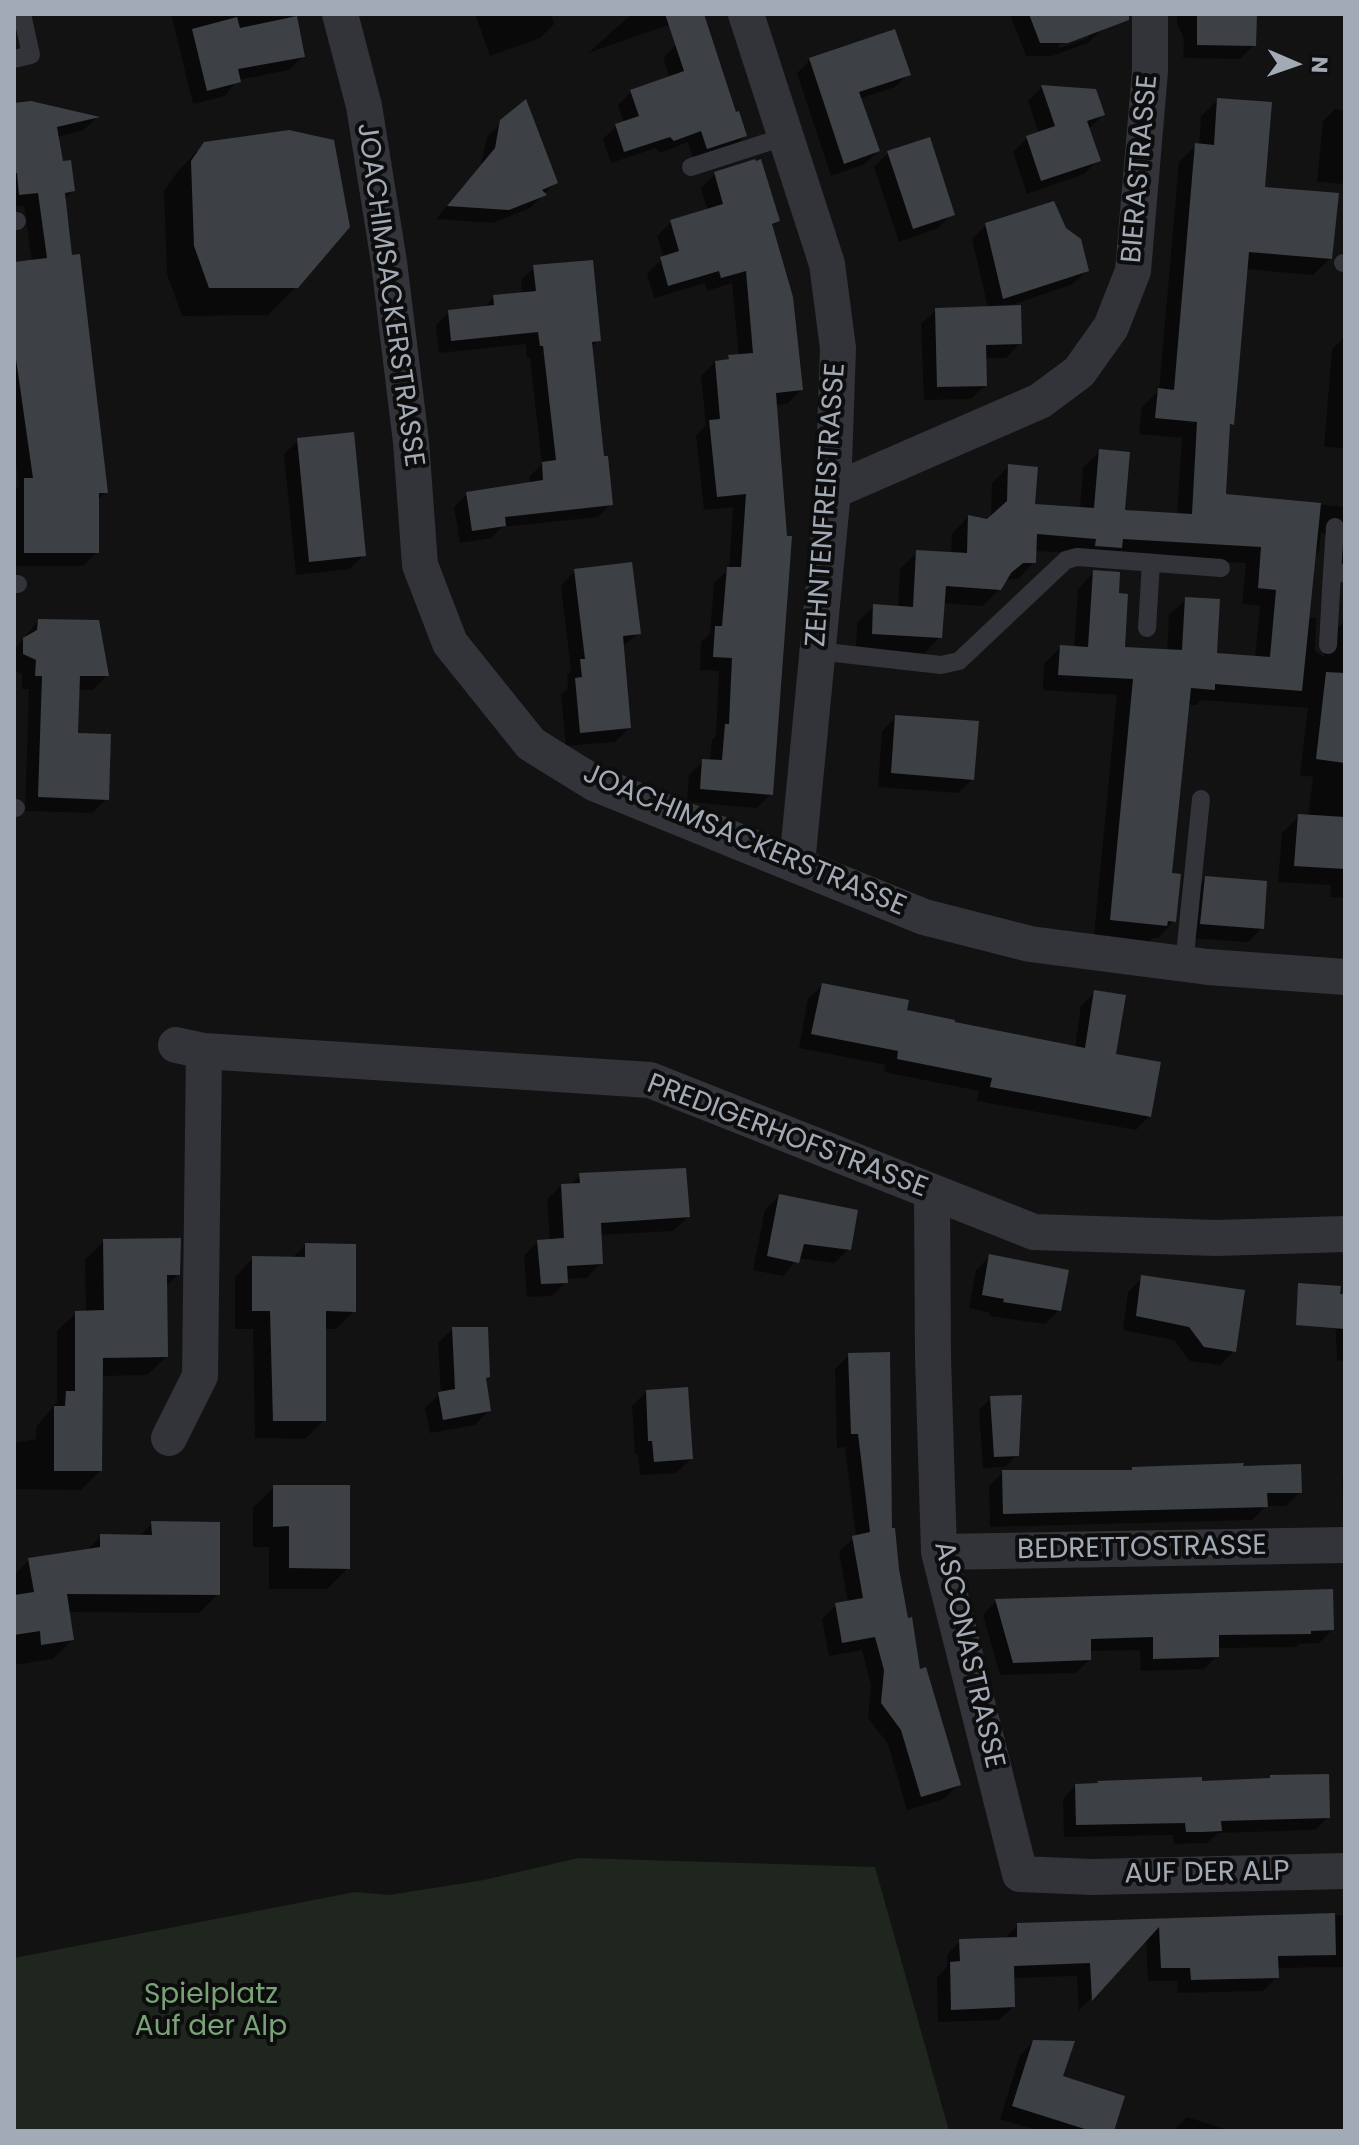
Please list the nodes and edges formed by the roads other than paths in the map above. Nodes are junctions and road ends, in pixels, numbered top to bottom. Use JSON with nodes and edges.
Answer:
{"nodes":[{"id":1,"x":22,"y":14,"type":"edge"},
{"id":2,"x":340,"y":14,"type":"edge"},
{"id":3,"x":746,"y":14,"type":"edge"},
{"id":4,"x":1150,"y":14,"type":"edge"},
{"id":5,"x":14,"y":59,"type":"edge"},
{"id":6,"x":787,"y":136,"type":"junction"},
{"id":7,"x":691,"y":167,"type":"dead end"},
{"id":8,"x":833,"y":491,"type":"junction"},
{"id":9,"x":1335,"y":527,"type":"dead end"},
{"id":10,"x":1151,"y":563,"type":"junction"},
{"id":11,"x":1221,"y":568,"type":"dead end"},
{"id":12,"x":1339,"y":573,"type":"edge"},
{"id":13,"x":1147,"y":628,"type":"dead end"},
{"id":14,"x":1328,"y":645,"type":"dead end"},
{"id":15,"x":817,"y":651,"type":"junction"},
{"id":16,"x":1201,"y":799,"type":"dead end"},
{"id":17,"x":797,"y":864,"type":"junction"},
{"id":18,"x":1184,"y":964,"type":"junction"},
{"id":19,"x":1345,"y":977,"type":"edge"},
{"id":20,"x":932,"y":1193,"type":"junction"},
{"id":21,"x":1345,"y":1234,"type":"edge"},
{"id":22,"x":169,"y":1438,"type":"dead end"},
{"id":23,"x":1345,"y":1545,"type":"edge"},
{"id":24,"x":939,"y":1552,"type":"junction"},
{"id":25,"x":1345,"y":1871,"type":"edge"},
{"id":26,"x":1069,"y":1874,"type":"joint"}],
"edges":[{"from":1,"to":5,"type":"lane"},
{"from":2,"to":17,"type":"street","name":"JOACHIMSACKERSTRASSE"},
{"from":3,"to":6,"type":"street","name":"ZEHNTENFREISTRASSE"},
{"from":4,"to":8,"type":"street","name":"BIERASTRASSE"},
{"from":6,"to":7,"type":"lane"},
{"from":6,"to":8,"type":"street","name":"ZEHNTENFREISTRASSE"},
{"from":8,"to":15,"type":"street","name":"ZEHNTENFREISTRASSE"},
{"from":9,"to":12,"type":"lane"},
{"from":10,"to":11,"type":"lane"},
{"from":10,"to":13,"type":"lane"},
{"from":10,"to":15,"type":"lane"},
{"from":12,"to":14,"type":"lane"},
{"from":15,"to":17,"type":"street","name":"ZEHNTENFREISTRASSE"},
{"from":16,"to":18,"type":"lane"},
{"from":17,"to":18,"type":"street","name":"JOACHIMSACKERSTRASSE"},
{"from":18,"to":19,"type":"street","name":"JOACHIMSACKERSTRASSE"},
{"from":20,"to":21,"type":"street","name":"PREDIGERHOFSTRASSE"},
{"from":20,"to":22,"type":"street","name":"PREDIGERHOFSTRASSE"},
{"from":20,"to":24,"type":"street","name":"ASCONASTRASSE"},
{"from":23,"to":24,"type":"street","name":"BEDRETTOSTRASSE"},
{"from":24,"to":26,"type":"street","name":"ASCONASTRASSE"},
{"from":25,"to":26,"type":"street","name":"AUF DER ALP"}]}
